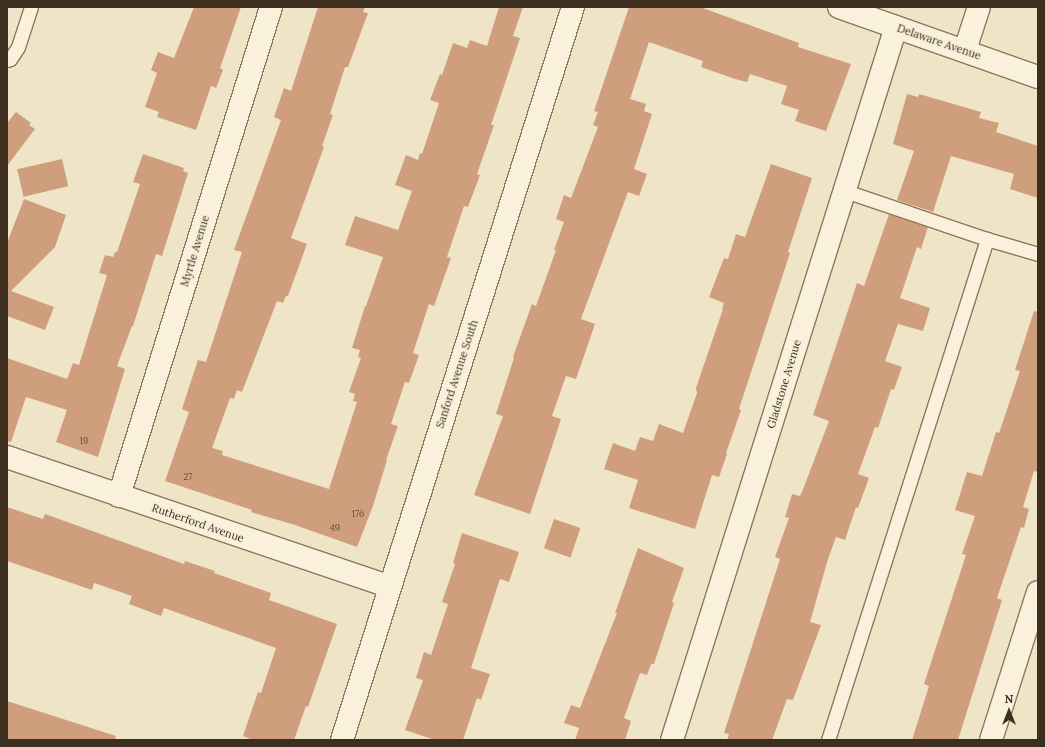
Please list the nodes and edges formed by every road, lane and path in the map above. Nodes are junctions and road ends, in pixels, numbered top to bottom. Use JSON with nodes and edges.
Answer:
{"nodes":[{"id":1,"x":31,"y":7,"type":"edge"},
{"id":2,"x":271,"y":7,"type":"edge"},
{"id":3,"x":573,"y":7,"type":"edge"},
{"id":4,"x":839,"y":7,"type":"edge"},
{"id":5,"x":979,"y":7,"type":"edge"},
{"id":6,"x":896,"y":28,"type":"junction"},
{"id":7,"x":965,"y":50,"type":"junction"},
{"id":8,"x":7,"y":60,"type":"edge"},
{"id":9,"x":1038,"y":77,"type":"edge"},
{"id":10,"x":845,"y":192,"type":"junction"},
{"id":11,"x":987,"y":239,"type":"junction"},
{"id":12,"x":1038,"y":254,"type":"edge"},
{"id":13,"x":7,"y":457,"type":"edge"},
{"id":14,"x":119,"y":496,"type":"junction"},
{"id":15,"x":390,"y":587,"type":"junction"},
{"id":16,"x":1038,"y":592,"type":"edge"},
{"id":17,"x":342,"y":740,"type":"edge"},
{"id":18,"x":672,"y":740,"type":"edge"},
{"id":19,"x":828,"y":740,"type":"edge"},
{"id":20,"x":991,"y":740,"type":"edge"}],
"edges":[{"from":1,"to":8,"type":"lane"},
{"from":2,"to":14,"type":"street","name":"Myrtle Avenue"},
{"from":3,"to":15,"type":"street","name":"Sanford Avenue South"},
{"from":4,"to":6,"type":"street","name":"Delaware Avenue"},
{"from":5,"to":7,"type":"street"},
{"from":6,"to":7,"type":"street","name":"Delaware Avenue"},
{"from":6,"to":10,"type":"street","name":"Gladstone Avenue"},
{"from":7,"to":9,"type":"street","name":"Delaware Avenue"},
{"from":10,"to":11,"type":"lane"},
{"from":10,"to":18,"type":"street","name":"Gladstone Avenue"},
{"from":11,"to":12,"type":"lane"},
{"from":11,"to":19,"type":"lane"},
{"from":13,"to":14,"type":"street","name":"Rutherford Avenue"},
{"from":14,"to":15,"type":"street","name":"Rutherford Avenue"},
{"from":15,"to":17,"type":"street","name":"Sanford Avenue South"},
{"from":16,"to":20,"type":"street"}]}
